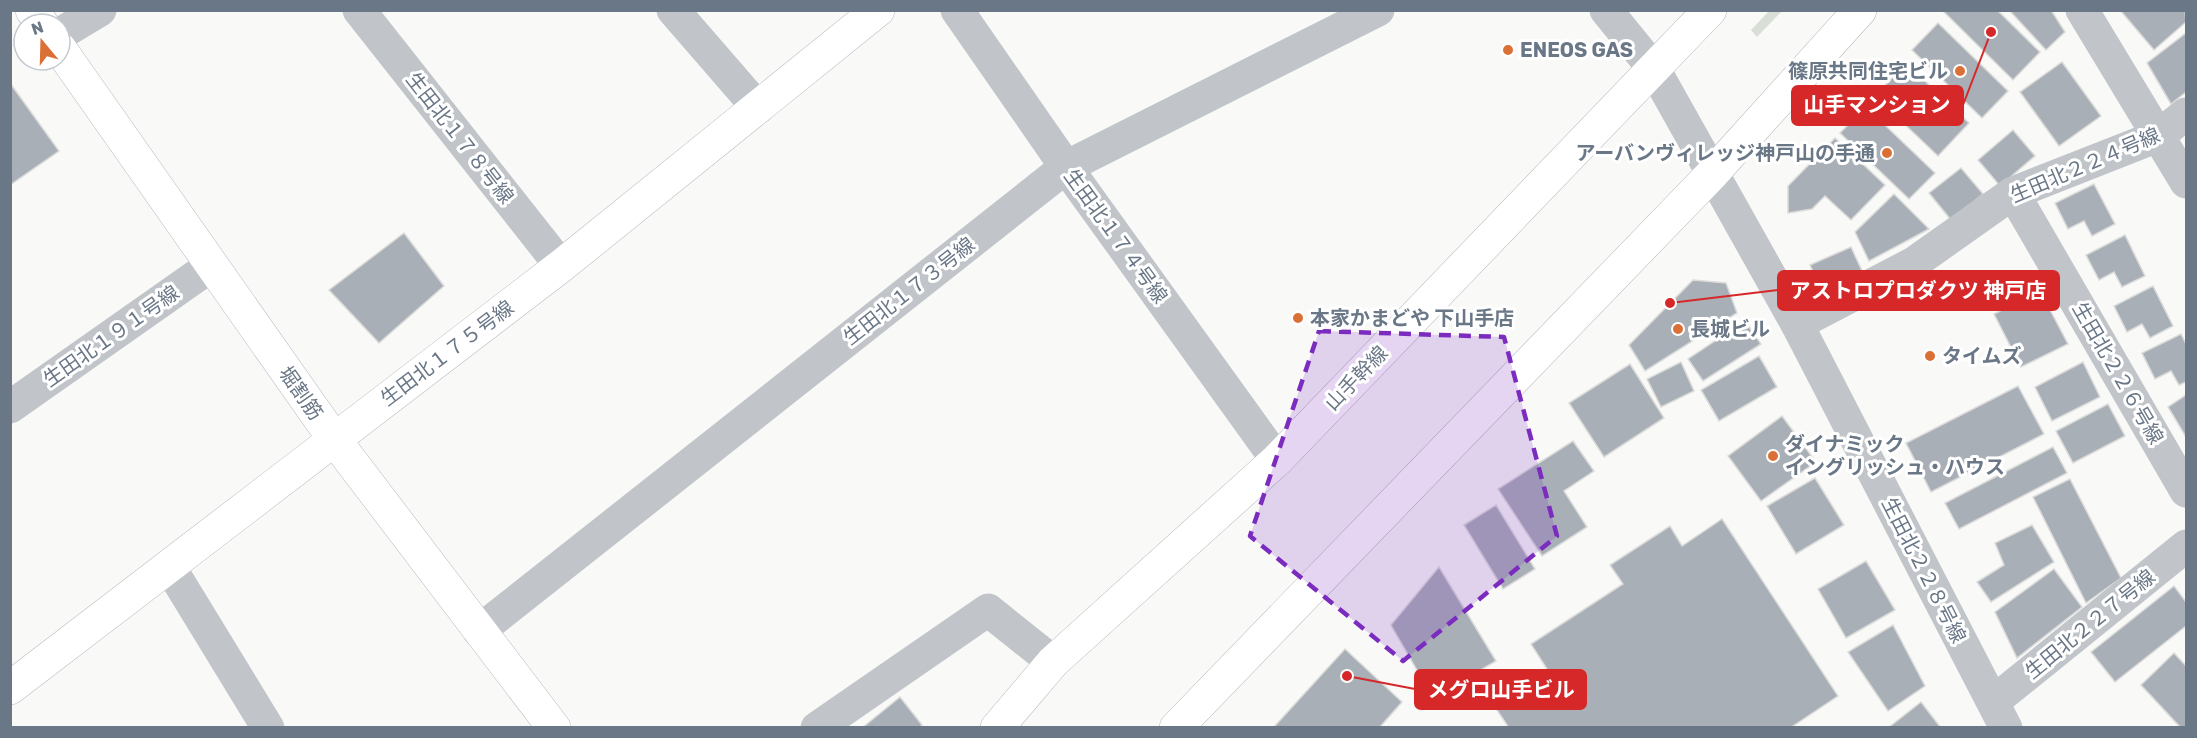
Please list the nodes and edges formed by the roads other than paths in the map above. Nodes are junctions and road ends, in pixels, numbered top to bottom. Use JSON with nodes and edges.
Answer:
{"nodes":[{"id":1,"x":100,"y":10,"type":"edge"},
{"id":2,"x":359,"y":10,"type":"edge"},
{"id":3,"x":673,"y":10,"type":"edge"},
{"id":4,"x":878,"y":10,"type":"edge"},
{"id":5,"x":957,"y":10,"type":"edge"},
{"id":6,"x":1378,"y":10,"type":"edge"},
{"id":7,"x":1606,"y":10,"type":"edge"},
{"id":8,"x":1690,"y":10,"type":"edge"},
{"id":9,"x":1697,"y":10,"type":"edge"},
{"id":10,"x":1710,"y":10,"type":"edge"},
{"id":11,"x":1860,"y":10,"type":"edge"},
{"id":12,"x":2082,"y":10,"type":"edge"},
{"id":13,"x":72,"y":27,"type":"edge"},
{"id":14,"x":72,"y":66,"type":"edge"},
{"id":15,"x":1654,"y":69,"type":"junction"},
{"id":16,"x":758,"y":108,"type":"junction"},
{"id":17,"x":2187,"y":114,"type":"edge"},
{"id":18,"x":2158,"y":136,"type":"junction"},
{"id":19,"x":1066,"y":167,"type":"junction"},
{"id":20,"x":1712,"y":174,"type":"junction"},
{"id":21,"x":2187,"y":182,"type":"edge"},
{"id":22,"x":2013,"y":193,"type":"junction"},
{"id":23,"x":212,"y":265,"type":"junction"},
{"id":24,"x":561,"y":266,"type":"junction"},
{"id":25,"x":1797,"y":324,"type":"junction"},
{"id":26,"x":10,"y":407,"type":"edge"},
{"id":27,"x":334,"y":439,"type":"junction"},
{"id":28,"x":1276,"y":460,"type":"junction"},
{"id":29,"x":2187,"y":492,"type":"edge"},
{"id":30,"x":2187,"y":546,"type":"edge"},
{"id":31,"x":169,"y":566,"type":"junction"},
{"id":32,"x":479,"y":631,"type":"junction"},
{"id":33,"x":1053,"y":662,"type":"junction"},
{"id":34,"x":10,"y":688,"type":"edge"},
{"id":35,"x":1999,"y":715,"type":"edge"},
{"id":36,"x":1185,"y":724,"type":"edge"},
{"id":37,"x":268,"y":728,"type":"edge"},
{"id":38,"x":554,"y":728,"type":"edge"},
{"id":39,"x":818,"y":728,"type":"edge"},
{"id":40,"x":997,"y":728,"type":"edge"}],
"edges":[{"from":1,"to":13,"type":"street"},
{"from":2,"to":24,"type":"street","name":"生田北１７８号線"},
{"from":3,"to":16,"type":"street"},
{"from":4,"to":16,"type":"street","name":"生田北１７５号線"},
{"from":5,"to":19,"type":"street","name":"生田北１７４号線"},
{"from":6,"to":19,"type":"street","name":"生田北１７３号線"},
{"from":7,"to":15,"type":"street","name":"生田北２２８号線"},
{"from":8,"to":15,"type":"street"},
{"from":9,"to":15,"type":"street","name":"山手幹線"},
{"from":10,"to":15,"type":"street"},
{"from":11,"to":20,"type":"street"},
{"from":12,"to":18,"type":"street"},
{"from":14,"to":23,"type":"street","name":"堀割筋"},
{"from":15,"to":20,"type":"street","name":"生田北２２８号線"},
{"from":15,"to":28,"type":"street","name":"山手幹線"},
{"from":16,"to":24,"type":"street","name":"生田北１７５号線"},
{"from":17,"to":18,"type":"street","name":"生田北２２４号線"},
{"from":18,"to":21,"type":"street"},
{"from":18,"to":22,"type":"street","name":"生田北２２４号線"},
{"from":19,"to":28,"type":"street","name":"生田北１７４号線"},
{"from":19,"to":32,"type":"street","name":"生田北１７３号線"},
{"from":20,"to":25,"type":"street","name":"生田北２２８号線"},
{"from":20,"to":36,"type":"street"},
{"from":22,"to":25,"type":"street","name":"生田北２２４号線"},
{"from":22,"to":29,"type":"street","name":"生田北２２６号線"},
{"from":23,"to":26,"type":"street","name":"生田北１９１号線"},
{"from":23,"to":27,"type":"street","name":"堀割筋"},
{"from":24,"to":27,"type":"street","name":"生田北１７５号線"},
{"from":25,"to":35,"type":"street","name":"生田北２２８号線"},
{"from":27,"to":31,"type":"street","name":"生田北１７５号線"},
{"from":27,"to":32,"type":"street","name":"堀割筋"},
{"from":28,"to":33,"type":"street","name":"山手幹線"},
{"from":30,"to":35,"type":"street","name":"生田北２２７号線"},
{"from":31,"to":34,"type":"street","name":"生田北１７５号線"},
{"from":31,"to":37,"type":"street"},
{"from":32,"to":38,"type":"street","name":"堀割筋"},
{"from":33,"to":39,"type":"street"},
{"from":33,"to":40,"type":"street","name":"山手幹線"}]}
